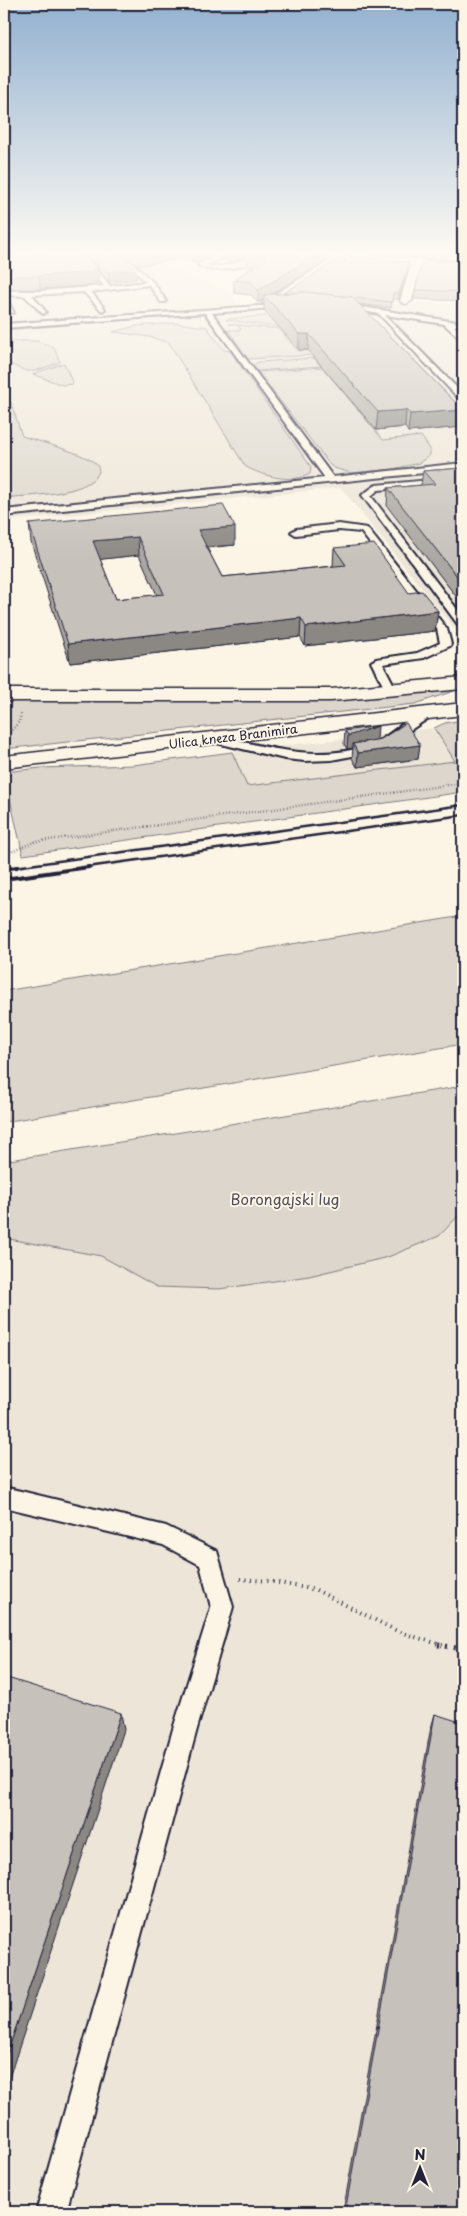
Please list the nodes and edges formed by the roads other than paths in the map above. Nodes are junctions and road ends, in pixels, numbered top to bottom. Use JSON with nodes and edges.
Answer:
{"nodes":[{"id":1,"x":240,"y":356,"type":"edge"},
{"id":2,"x":422,"y":356,"type":"edge"},
{"id":3,"x":463,"y":398,"type":"edge"},
{"id":4,"x":463,"y":466,"type":"edge"},
{"id":5,"x":331,"y":480,"type":"junction"},
{"id":6,"x":463,"y":480,"type":"edge"},
{"id":7,"x":4,"y":513,"type":"edge"},
{"id":8,"x":296,"y":532,"type":"dead end"},
{"id":9,"x":463,"y":624,"type":"edge"},
{"id":10,"x":463,"y":684,"type":"edge"},
{"id":11,"x":391,"y":691,"type":"junction"},
{"id":12,"x":4,"y":695,"type":"edge"},
{"id":13,"x":463,"y":697,"type":"edge"},
{"id":14,"x":463,"y":709,"type":"edge"},
{"id":15,"x":430,"y":713,"type":"junction"},
{"id":16,"x":212,"y":738,"type":"junction"},
{"id":17,"x":4,"y":762,"type":"edge"},
{"id":18,"x":4,"y":1497,"type":"edge"},
{"id":19,"x":51,"y":2212,"type":"edge"}],
"edges":[{"from":1,"to":5,"type":"lane"},
{"from":2,"to":3,"type":"lane"},
{"from":4,"to":5,"type":"lane"},
{"from":5,"to":7,"type":"lane"},
{"from":6,"to":9,"type":"lane"},
{"from":8,"to":11,"type":"lane"},
{"from":10,"to":11,"type":"street"},
{"from":11,"to":12,"type":"street"},
{"from":13,"to":15,"type":"street"},
{"from":14,"to":15,"type":"street","name":"Ulica kneza Branimira"},
{"from":15,"to":16,"type":"street","name":"Ulica kneza Branimira"},
{"from":15,"to":16,"type":"lane"},
{"from":16,"to":17,"type":"street","name":"Ulica kneza Branimira"},
{"from":18,"to":19,"type":"lane"}]}
